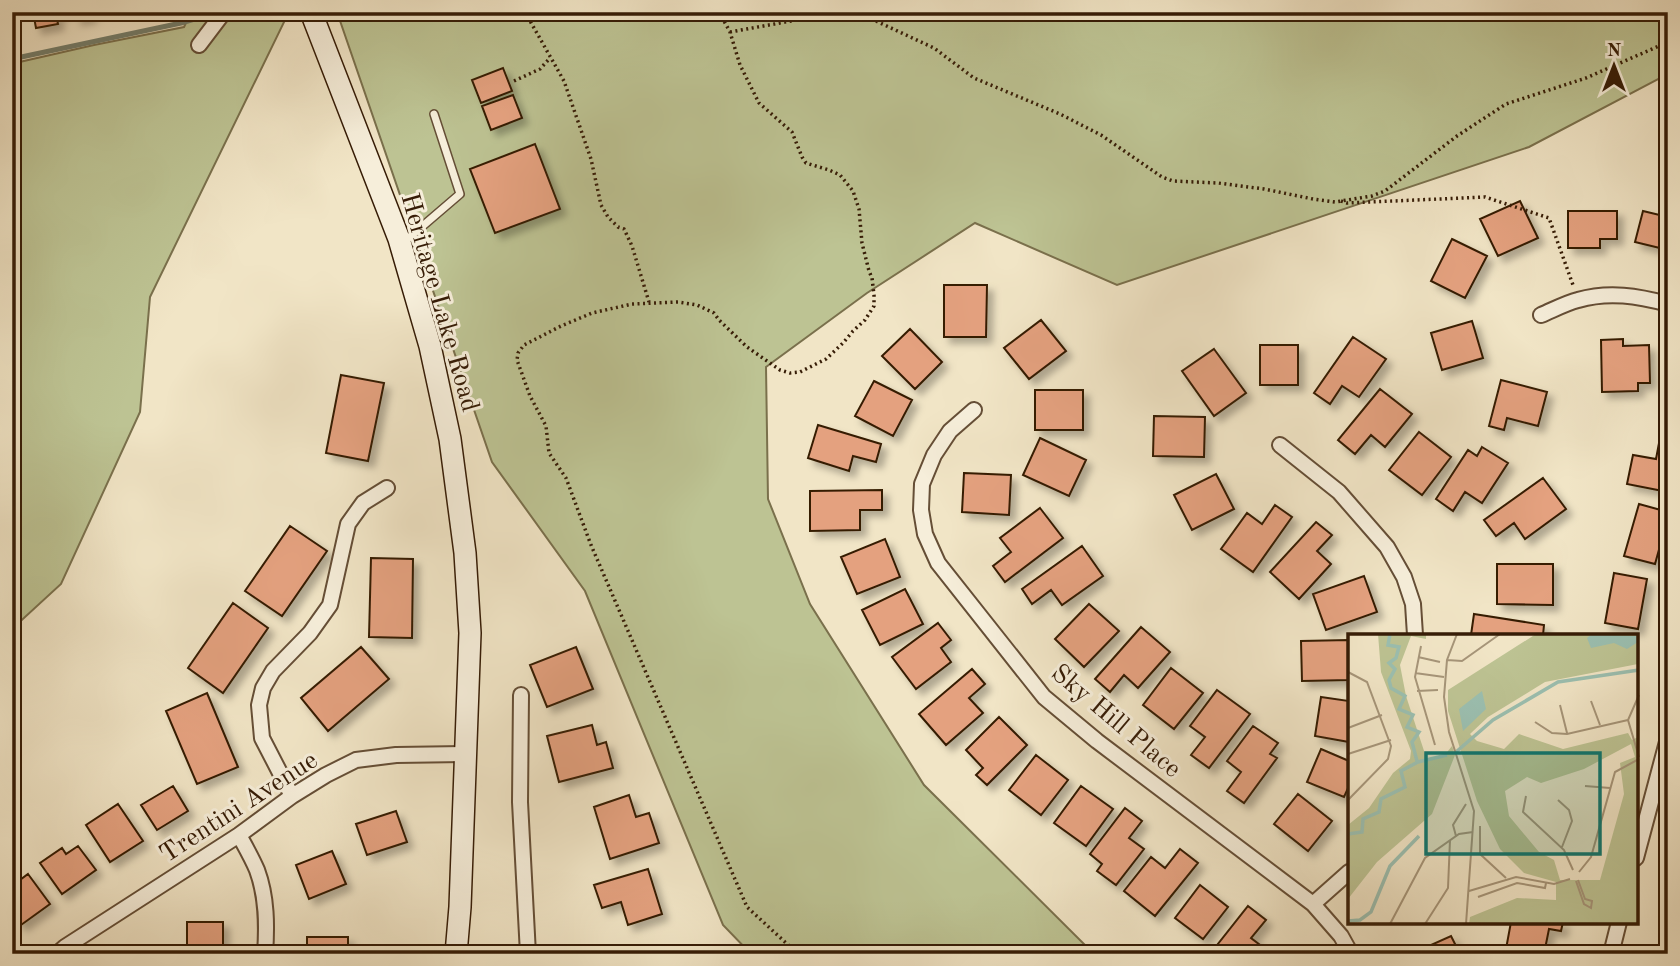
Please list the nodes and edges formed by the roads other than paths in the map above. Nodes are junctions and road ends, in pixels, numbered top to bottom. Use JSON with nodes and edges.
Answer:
{"nodes":[{"id":1,"x":223,"y":12,"type":"edge"},
{"id":2,"x":311,"y":12,"type":"edge"},
{"id":3,"x":199,"y":45,"type":"dead end"},
{"id":4,"x":434,"y":114,"type":"dead end"},
{"id":5,"x":401,"y":245,"type":"junction"},
{"id":6,"x":1668,"y":304,"type":"edge"},
{"id":7,"x":1541,"y":315,"type":"dead end"},
{"id":8,"x":974,"y":410,"type":"dead end"},
{"id":9,"x":1280,"y":445,"type":"dead end"},
{"id":10,"x":387,"y":488,"type":"dead end"},
{"id":11,"x":1415,"y":634,"type":"edge"},
{"id":12,"x":521,"y":695,"type":"dead end"},
{"id":13,"x":1668,"y":738,"type":"edge"},
{"id":14,"x":464,"y":754,"type":"junction"},
{"id":15,"x":292,"y":796,"type":"junction"},
{"id":16,"x":239,"y":835,"type":"junction"},
{"id":17,"x":1638,"y":850,"type":"edge"},
{"id":18,"x":1348,"y":873,"type":"edge"},
{"id":19,"x":1313,"y":904,"type":"junction"},
{"id":20,"x":1618,"y":924,"type":"edge"},
{"id":21,"x":57,"y":954,"type":"edge"},
{"id":22,"x":265,"y":954,"type":"edge"},
{"id":23,"x":456,"y":954,"type":"edge"},
{"id":24,"x":528,"y":954,"type":"edge"},
{"id":25,"x":1351,"y":954,"type":"edge"},
{"id":26,"x":1611,"y":954,"type":"edge"}],
"edges":[{"from":1,"to":3,"type":"street"},
{"from":2,"to":5,"type":"main road","name":"Heritage Lake Road"},
{"from":4,"to":5,"type":"lane"},
{"from":5,"to":14,"type":"main road","name":"Heritage Lake Road"},
{"from":6,"to":7,"type":"street"},
{"from":8,"to":19,"type":"street","name":"Sky Hill Place"},
{"from":9,"to":11,"type":"street"},
{"from":10,"to":15,"type":"street"},
{"from":12,"to":24,"type":"street"},
{"from":13,"to":17,"type":"street"},
{"from":14,"to":15,"type":"street","name":"Trentini Avenue"},
{"from":14,"to":23,"type":"main road","name":"Heritage Lake Road"},
{"from":15,"to":16,"type":"street","name":"Trentini Avenue"},
{"from":16,"to":21,"type":"street","name":"Trentini Avenue"},
{"from":16,"to":22,"type":"street"},
{"from":18,"to":19,"type":"street"},
{"from":19,"to":25,"type":"street","name":"Sky Hill Place"},
{"from":20,"to":26,"type":"street"}]}
